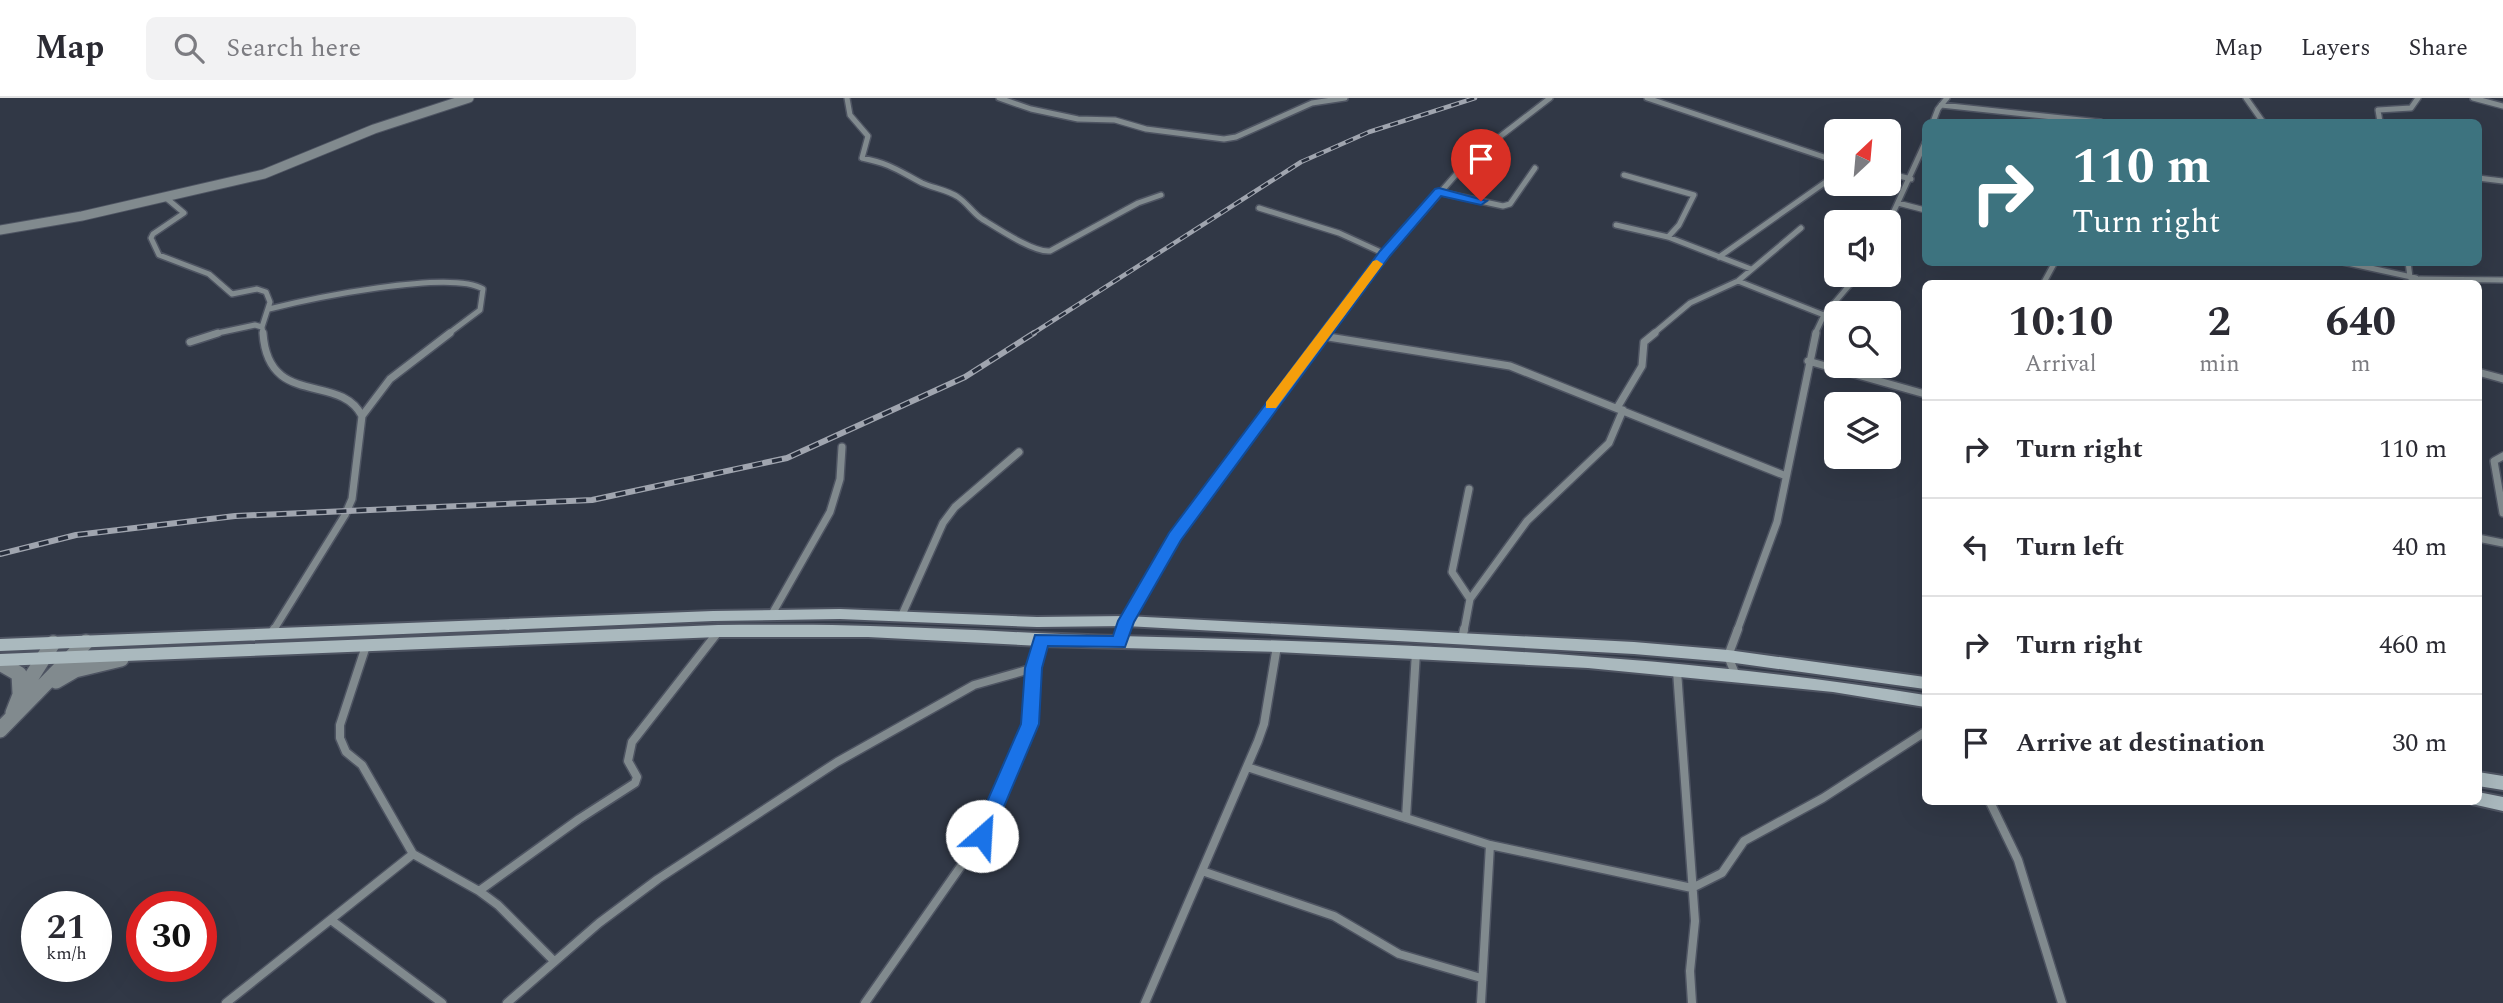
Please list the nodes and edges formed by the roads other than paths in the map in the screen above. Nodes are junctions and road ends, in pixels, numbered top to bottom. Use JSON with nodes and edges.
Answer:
{"nodes":[{"id":1,"x":469,"y":98,"type":"edge"},
{"id":2,"x":847,"y":98,"type":"edge"},
{"id":3,"x":999,"y":98,"type":"edge"},
{"id":4,"x":1345,"y":98,"type":"edge"},
{"id":5,"x":1550,"y":98,"type":"edge"},
{"id":6,"x":1647,"y":98,"type":"edge"},
{"id":7,"x":1947,"y":98,"type":"edge"},
{"id":8,"x":2246,"y":98,"type":"edge"},
{"id":9,"x":2418,"y":98,"type":"edge"},
{"id":10,"x":2473,"y":98,"type":"edge"},
{"id":11,"x":1941,"y":105,"type":"junction"},
{"id":12,"x":2503,"y":106,"type":"edge"},
{"id":13,"x":1934,"y":119,"type":"edge"},
{"id":14,"x":2048,"y":119,"type":"edge"},
{"id":15,"x":2261,"y":119,"type":"edge"},
{"id":16,"x":2380,"y":119,"type":"edge"},
{"id":17,"x":1922,"y":152,"type":"edge"},
{"id":18,"x":1824,"y":157,"type":"edge"},
{"id":19,"x":1535,"y":168,"type":"dead end"},
{"id":20,"x":1914,"y":172,"type":"junction"},
{"id":21,"x":1922,"y":173,"type":"edge"},
{"id":22,"x":1624,"y":175,"type":"dead end"},
{"id":23,"x":1901,"y":176,"type":"edge"},
{"id":24,"x":2482,"y":178,"type":"edge"},
{"id":25,"x":1911,"y":179,"type":"junction"},
{"id":26,"x":2503,"y":181,"type":"edge"},
{"id":27,"x":1824,"y":183,"type":"edge"},
{"id":28,"x":1439,"y":192,"type":"junction"},
{"id":29,"x":1161,"y":195,"type":"dead end"},
{"id":30,"x":165,"y":197,"type":"junction"},
{"id":31,"x":1898,"y":204,"type":"junction"},
{"id":32,"x":1259,"y":208,"type":"dead end"},
{"id":33,"x":1922,"y":209,"type":"edge"},
{"id":34,"x":1895,"y":210,"type":"edge"},
{"id":35,"x":1616,"y":225,"type":"dead end"},
{"id":36,"x":1801,"y":228,"type":"dead end"},
{"id":37,"x":0,"y":230,"type":"edge"},
{"id":38,"x":1668,"y":237,"type":"junction"},
{"id":39,"x":1385,"y":254,"type":"junction"},
{"id":40,"x":1718,"y":257,"type":"junction"},
{"id":41,"x":2361,"y":266,"type":"edge"},
{"id":42,"x":2409,"y":266,"type":"edge"},
{"id":43,"x":1751,"y":270,"type":"junction"},
{"id":44,"x":2410,"y":277,"type":"junction"},
{"id":45,"x":2420,"y":279,"type":"junction"},
{"id":46,"x":2417,"y":280,"type":"edge"},
{"id":47,"x":2503,"y":280,"type":"edge"},
{"id":48,"x":1738,"y":281,"type":"junction"},
{"id":49,"x":1848,"y":287,"type":"edge"},
{"id":50,"x":1836,"y":301,"type":"edge"},
{"id":51,"x":269,"y":309,"type":"junction"},
{"id":52,"x":1824,"y":315,"type":"joint"},
{"id":53,"x":262,"y":327,"type":"junction"},
{"id":54,"x":1322,"y":336,"type":"junction"},
{"id":55,"x":190,"y":342,"type":"dead end"},
{"id":56,"x":1808,"y":360,"type":"junction"},
{"id":57,"x":2482,"y":373,"type":"edge"},
{"id":58,"x":2503,"y":379,"type":"edge"},
{"id":59,"x":1922,"y":393,"type":"edge"},
{"id":60,"x":1620,"y":409,"type":"junction"},
{"id":61,"x":362,"y":416,"type":"junction"},
{"id":62,"x":842,"y":447,"type":"dead end"},
{"id":63,"x":1018,"y":452,"type":"dead end"},
{"id":64,"x":2503,"y":456,"type":"edge"},
{"id":65,"x":1786,"y":476,"type":"junction"},
{"id":66,"x":1469,"y":489,"type":"dead end"},
{"id":67,"x":2503,"y":513,"type":"edge"},
{"id":68,"x":2482,"y":539,"type":"edge"},
{"id":69,"x":2503,"y":543,"type":"edge"},
{"id":70,"x":1470,"y":599,"type":"junction"},
{"id":71,"x":772,"y":614,"type":"junction"},
{"id":72,"x":901,"y":617,"type":"junction"},
{"id":73,"x":1126,"y":621,"type":"junction"},
{"id":74,"x":718,"y":631,"type":"junction"},
{"id":75,"x":271,"y":634,"type":"junction"},
{"id":76,"x":1462,"y":639,"type":"junction"},
{"id":77,"x":1041,"y":640,"type":"junction"},
{"id":78,"x":86,"y":642,"type":"junction"},
{"id":79,"x":1119,"y":642,"type":"junction"},
{"id":80,"x":53,"y":643,"type":"junction"},
{"id":81,"x":0,"y":645,"type":"edge"},
{"id":82,"x":366,"y":646,"type":"junction"},
{"id":83,"x":1277,"y":646,"type":"junction"},
{"id":84,"x":1416,"y":652,"type":"junction"},
{"id":85,"x":140,"y":656,"type":"junction"},
{"id":86,"x":1728,"y":656,"type":"junction"},
{"id":87,"x":73,"y":657,"type":"junction"},
{"id":88,"x":41,"y":659,"type":"junction"},
{"id":89,"x":0,"y":661,"type":"edge"},
{"id":90,"x":1034,"y":668,"type":"junction"},
{"id":91,"x":1677,"y":671,"type":"junction"},
{"id":92,"x":1736,"y":678,"type":"junction"},
{"id":93,"x":1922,"y":683,"type":"edge"},
{"id":94,"x":20,"y":695,"type":"junction"},
{"id":95,"x":36,"y":695,"type":"junction"},
{"id":96,"x":1922,"y":701,"type":"edge"},
{"id":97,"x":11,"y":717,"type":"junction"},
{"id":98,"x":0,"y":730,"type":"edge"},
{"id":99,"x":1922,"y":734,"type":"edge"},
{"id":100,"x":1247,"y":767,"type":"junction"},
{"id":101,"x":2482,"y":780,"type":"edge"},
{"id":102,"x":2503,"y":783,"type":"edge"},
{"id":103,"x":2482,"y":800,"type":"edge"},
{"id":104,"x":2503,"y":804,"type":"edge"},
{"id":105,"x":1991,"y":805,"type":"edge"},
{"id":106,"x":1406,"y":818,"type":"junction"},
{"id":107,"x":1490,"y":845,"type":"junction"},
{"id":108,"x":413,"y":854,"type":"junction"},
{"id":109,"x":1202,"y":871,"type":"junction"},
{"id":110,"x":1692,"y":888,"type":"junction"},
{"id":111,"x":479,"y":891,"type":"junction"},
{"id":112,"x":331,"y":920,"type":"junction"},
{"id":113,"x":554,"y":961,"type":"junction"},
{"id":114,"x":1481,"y":978,"type":"junction"},
{"id":115,"x":226,"y":1003,"type":"edge"},
{"id":116,"x":442,"y":1003,"type":"edge"},
{"id":117,"x":507,"y":1003,"type":"edge"},
{"id":118,"x":866,"y":1003,"type":"edge"},
{"id":119,"x":1145,"y":1003,"type":"edge"},
{"id":120,"x":1481,"y":1003,"type":"edge"},
{"id":121,"x":1692,"y":1003,"type":"edge"},
{"id":122,"x":2062,"y":1003,"type":"edge"}],
"edges":[{"from":1,"to":30,"type":"street"},
{"from":2,"to":29,"type":"street"},
{"from":3,"to":4,"type":"street"},
{"from":5,"to":28,"type":"street"},
{"from":6,"to":18,"type":"street"},
{"from":7,"to":11,"type":"street"},
{"from":8,"to":15,"type":"street"},
{"from":9,"to":16,"type":"street"},
{"from":10,"to":12,"type":"street"},
{"from":11,"to":13,"type":"street"},
{"from":11,"to":14,"type":"street"},
{"from":17,"to":20,"type":"street"},
{"from":19,"to":28,"type":"street"},
{"from":20,"to":21,"type":"street"},
{"from":20,"to":25,"type":"street"},
{"from":22,"to":38,"type":"street"},
{"from":23,"to":25,"type":"street"},
{"from":24,"to":26,"type":"street"},
{"from":25,"to":31,"type":"street"},
{"from":27,"to":40,"type":"street"},
{"from":28,"to":39,"type":"street"},
{"from":30,"to":37,"type":"street"},
{"from":30,"to":51,"type":"street"},
{"from":31,"to":33,"type":"street"},
{"from":31,"to":34,"type":"street"},
{"from":32,"to":39,"type":"street"},
{"from":35,"to":38,"type":"street"},
{"from":36,"to":43,"type":"street"},
{"from":38,"to":40,"type":"street"},
{"from":39,"to":54,"type":"street"},
{"from":40,"to":43,"type":"street"},
{"from":41,"to":44,"type":"street"},
{"from":42,"to":44,"type":"street"},
{"from":43,"to":48,"type":"street"},
{"from":44,"to":45,"type":"street"},
{"from":45,"to":46,"type":"street"},
{"from":45,"to":47,"type":"street"},
{"from":48,"to":52,"type":"street"},
{"from":48,"to":60,"type":"street"},
{"from":49,"to":50,"type":"street"},
{"from":51,"to":53,"type":"street"},
{"from":51,"to":61,"type":"street"},
{"from":52,"to":56,"type":"street"},
{"from":53,"to":55,"type":"street"},
{"from":53,"to":61,"type":"street"},
{"from":54,"to":60,"type":"street"},
{"from":54,"to":73,"type":"street"},
{"from":56,"to":59,"type":"street"},
{"from":56,"to":65,"type":"street"},
{"from":57,"to":58,"type":"street"},
{"from":60,"to":65,"type":"street"},
{"from":60,"to":70,"type":"street"},
{"from":61,"to":75,"type":"street"},
{"from":62,"to":71,"type":"street"},
{"from":63,"to":72,"type":"street"},
{"from":64,"to":67,"type":"street"},
{"from":65,"to":86,"type":"street"},
{"from":66,"to":70,"type":"street"},
{"from":68,"to":69,"type":"street"},
{"from":70,"to":76,"type":"street"},
{"from":71,"to":72,"type":"main road"},
{"from":71,"to":75,"type":"main road"},
{"from":72,"to":73,"type":"main road"},
{"from":73,"to":76,"type":"main road"},
{"from":73,"to":79,"type":"street"},
{"from":74,"to":77,"type":"main road"},
{"from":74,"to":82,"type":"main road"},
{"from":74,"to":111,"type":"street"},
{"from":75,"to":78,"type":"main road"},
{"from":76,"to":86,"type":"main road"},
{"from":77,"to":79,"type":"main road"},
{"from":77,"to":90,"type":"street"},
{"from":78,"to":80,"type":"main road"},
{"from":78,"to":87,"type":"street"},
{"from":79,"to":83,"type":"main road"},
{"from":80,"to":81,"type":"main road"},
{"from":80,"to":88,"type":"street"},
{"from":82,"to":85,"type":"main road"},
{"from":82,"to":108,"type":"street"},
{"from":83,"to":84,"type":"main road"},
{"from":83,"to":100,"type":"street"},
{"from":84,"to":91,"type":"main road"},
{"from":84,"to":106,"type":"street"},
{"from":85,"to":87,"type":"main road"},
{"from":85,"to":95,"type":"street"},
{"from":86,"to":92,"type":"street"},
{"from":86,"to":93,"type":"main road"},
{"from":87,"to":88,"type":"main road"},
{"from":87,"to":95,"type":"street"},
{"from":88,"to":89,"type":"main road"},
{"from":88,"to":94,"type":"street"},
{"from":89,"to":94,"type":"street"},
{"from":90,"to":113,"type":"street"},
{"from":90,"to":118,"type":"street"},
{"from":91,"to":92,"type":"main road"},
{"from":91,"to":110,"type":"street"},
{"from":92,"to":96,"type":"main road"},
{"from":94,"to":97,"type":"street"},
{"from":95,"to":97,"type":"street"},
{"from":97,"to":98,"type":"street"},
{"from":99,"to":110,"type":"street"},
{"from":100,"to":106,"type":"street"},
{"from":100,"to":109,"type":"street"},
{"from":101,"to":102,"type":"main road"},
{"from":103,"to":104,"type":"main road"},
{"from":105,"to":122,"type":"street"},
{"from":106,"to":107,"type":"street"},
{"from":107,"to":110,"type":"street"},
{"from":107,"to":114,"type":"street"},
{"from":108,"to":111,"type":"street"},
{"from":108,"to":112,"type":"street"},
{"from":109,"to":114,"type":"street"},
{"from":109,"to":119,"type":"street"},
{"from":110,"to":121,"type":"street"},
{"from":111,"to":113,"type":"street"},
{"from":112,"to":115,"type":"street"},
{"from":112,"to":116,"type":"street"},
{"from":113,"to":117,"type":"street"},
{"from":114,"to":120,"type":"street"}]}
